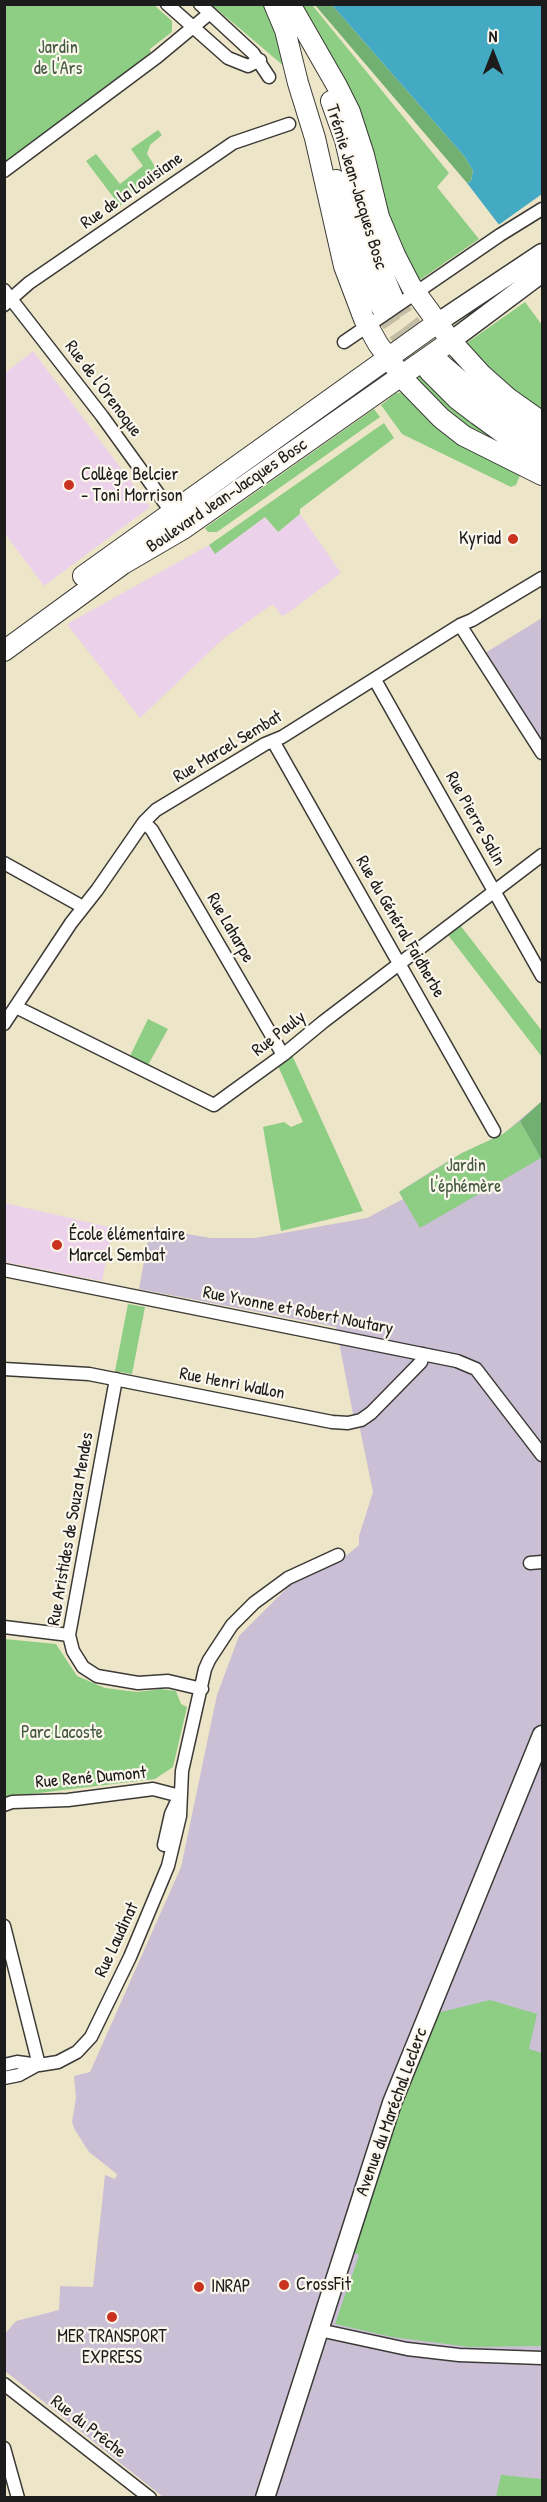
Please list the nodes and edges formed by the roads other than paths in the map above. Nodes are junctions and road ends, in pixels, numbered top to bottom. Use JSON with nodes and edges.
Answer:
{"nodes":[{"id":1,"x":167,"y":4,"type":"edge"},
{"id":2,"x":200,"y":4,"type":"edge"},
{"id":3,"x":285,"y":6,"type":"edge"},
{"id":4,"x":210,"y":13,"type":"junction"},
{"id":5,"x":194,"y":28,"type":"junction"},
{"id":6,"x":290,"y":51,"type":"junction"},
{"id":7,"x":260,"y":60,"type":"junction"},
{"id":8,"x":269,"y":77,"type":"dead end"},
{"id":9,"x":289,"y":124,"type":"dead end"},
{"id":10,"x":4,"y":171,"type":"edge"},
{"id":11,"x":543,"y":209,"type":"edge"},
{"id":12,"x":543,"y":253,"type":"edge"},
{"id":13,"x":543,"y":273,"type":"edge"},
{"id":14,"x":416,"y":294,"type":"junction"},
{"id":15,"x":7,"y":298,"type":"edge"},
{"id":16,"x":436,"y":323,"type":"junction"},
{"id":17,"x":368,"y":326,"type":"junction"},
{"id":18,"x":451,"y":341,"type":"junction"},
{"id":19,"x":344,"y":342,"type":"dead end"},
{"id":20,"x":387,"y":358,"type":"junction"},
{"id":21,"x":401,"y":376,"type":"junction"},
{"id":22,"x":543,"y":422,"type":"edge"},
{"id":23,"x":543,"y":438,"type":"edge"},
{"id":24,"x":543,"y":455,"type":"edge"},
{"id":25,"x":543,"y":476,"type":"edge"},
{"id":26,"x":171,"y":512,"type":"junction"},
{"id":27,"x":183,"y":529,"type":"junction"},
{"id":28,"x":543,"y":578,"type":"edge"},
{"id":29,"x":52,"y":615,"type":"junction"},
{"id":30,"x":460,"y":625,"type":"junction"},
{"id":31,"x":4,"y":636,"type":"edge"},
{"id":32,"x":4,"y":651,"type":"edge"},
{"id":33,"x":375,"y":680,"type":"junction"},
{"id":34,"x":273,"y":741,"type":"junction"},
{"id":35,"x":543,"y":753,"type":"edge"},
{"id":36,"x":144,"y":822,"type":"junction"},
{"id":37,"x":543,"y":855,"type":"edge"},
{"id":38,"x":4,"y":863,"type":"edge"},
{"id":39,"x":495,"y":892,"type":"junction"},
{"id":40,"x":83,"y":907,"type":"junction"},
{"id":41,"x":400,"y":963,"type":"junction"},
{"id":42,"x":543,"y":976,"type":"edge"},
{"id":43,"x":16,"y":1007,"type":"junction"},
{"id":44,"x":4,"y":1024,"type":"edge"},
{"id":45,"x":283,"y":1055,"type":"junction"},
{"id":46,"x":494,"y":1131,"type":"dead end"},
{"id":47,"x":4,"y":1270,"type":"edge"},
{"id":48,"x":423,"y":1354,"type":"junction"},
{"id":49,"x":4,"y":1369,"type":"edge"},
{"id":50,"x":116,"y":1379,"type":"junction"},
{"id":51,"x":543,"y":1455,"type":"edge"},
{"id":52,"x":338,"y":1555,"type":"dead end"},
{"id":53,"x":4,"y":1627,"type":"edge"},
{"id":54,"x":69,"y":1635,"type":"junction"},
{"id":55,"x":202,"y":1689,"type":"junction"},
{"id":56,"x":543,"y":1735,"type":"edge"},
{"id":57,"x":180,"y":1796,"type":"junction"},
{"id":58,"x":4,"y":1805,"type":"edge"},
{"id":59,"x":4,"y":1926,"type":"edge"},
{"id":60,"x":4,"y":2065,"type":"edge"},
{"id":61,"x":39,"y":2065,"type":"junction"},
{"id":62,"x":4,"y":2078,"type":"edge"},
{"id":63,"x":319,"y":2330,"type":"junction"},
{"id":64,"x":543,"y":2358,"type":"edge"},
{"id":65,"x":5,"y":2385,"type":"edge"},
{"id":66,"x":4,"y":2448,"type":"edge"},
{"id":67,"x":18,"y":2498,"type":"edge"},
{"id":68,"x":150,"y":2498,"type":"edge"},
{"id":69,"x":266,"y":2498,"type":"edge"}],
"edges":[{"from":1,"to":5,"type":"street"},
{"from":2,"to":4,"type":"street"},
{"from":3,"to":6,"type":"main road"},
{"from":3,"to":6,"type":"main road","name":"Trémie Jean-Jacques Bosc"},
{"from":3,"to":14,"type":"main road"},
{"from":4,"to":5,"type":"street"},
{"from":4,"to":7,"type":"street"},
{"from":5,"to":7,"type":"street"},
{"from":5,"to":10,"type":"street"},
{"from":6,"to":17,"type":"main road"},
{"from":7,"to":8,"type":"street"},
{"from":9,"to":15,"type":"street","name":"Rue de la Louisiane"},
{"from":11,"to":14,"type":"street"},
{"from":12,"to":16,"type":"street"},
{"from":13,"to":18,"type":"street"},
{"from":14,"to":16,"type":"main road"},
{"from":14,"to":17,"type":"street"},
{"from":15,"to":26,"type":"street","name":"Rue de l'Orenoque"},
{"from":16,"to":18,"type":"main road"},
{"from":16,"to":20,"type":"main road","name":"Boulevard Jean-Jacques Bosc"},
{"from":17,"to":19,"type":"street"},
{"from":17,"to":20,"type":"main road"},
{"from":18,"to":21,"type":"main road","name":"Boulevard Jean-Jacques Bosc"},
{"from":18,"to":22,"type":"main road"},
{"from":20,"to":21,"type":"main road"},
{"from":20,"to":26,"type":"main road","name":"Boulevard Jean-Jacques Bosc"},
{"from":21,"to":25,"type":"main road"},
{"from":21,"to":27,"type":"main road","name":"Boulevard Jean-Jacques Bosc"},
{"from":23,"to":24,"type":"main road"},
{"from":26,"to":27,"type":"street","name":"Rue de l'Orenoque"},
{"from":26,"to":29,"type":"street"},
{"from":26,"to":31,"type":"main road","name":"Boulevard Jean-Jacques Bosc"},
{"from":27,"to":29,"type":"main road","name":"Boulevard Jean-Jacques Bosc"},
{"from":28,"to":30,"type":"street","name":"Rue Marcel Sembat"},
{"from":29,"to":32,"type":"main road","name":"Boulevard Jean-Jacques Bosc"},
{"from":30,"to":33,"type":"street","name":"Rue Marcel Sembat"},
{"from":30,"to":35,"type":"street"},
{"from":33,"to":34,"type":"street","name":"Rue Marcel Sembat"},
{"from":33,"to":39,"type":"street","name":"Rue Pierre Salin"},
{"from":34,"to":36,"type":"street","name":"Rue Marcel Sembat"},
{"from":34,"to":41,"type":"street","name":"Rue du Général Faidherbe"},
{"from":36,"to":40,"type":"street","name":"Rue Marcel Sembat"},
{"from":36,"to":45,"type":"street","name":"Rue Laharpe"},
{"from":37,"to":39,"type":"street","name":"Rue Pauly"},
{"from":38,"to":40,"type":"street"},
{"from":39,"to":41,"type":"street","name":"Rue Pauly"},
{"from":39,"to":42,"type":"street","name":"Rue Pierre Salin"},
{"from":40,"to":43,"type":"street","name":"Rue Marcel Sembat"},
{"from":41,"to":45,"type":"street","name":"Rue Pauly"},
{"from":41,"to":46,"type":"street","name":"Rue du Général Faidherbe"},
{"from":43,"to":44,"type":"street","name":"Rue Marcel Sembat"},
{"from":43,"to":45,"type":"street","name":"Rue Pauly"},
{"from":47,"to":48,"type":"street","name":"Rue Yvonne et Robert Noutary"},
{"from":48,"to":50,"type":"street","name":"Rue Henri Wallon"},
{"from":48,"to":51,"type":"street","name":"Rue Yvonne et Robert Noutary"},
{"from":49,"to":50,"type":"street","name":"Rue Henri Wallon"},
{"from":50,"to":54,"type":"street","name":"Rue Aristides de Souza Mendes"},
{"from":52,"to":55,"type":"street","name":"Rue Laudinat"},
{"from":53,"to":54,"type":"street"},
{"from":54,"to":55,"type":"street","name":"Rue Aristides de Souza Mendes"},
{"from":55,"to":57,"type":"street","name":"Rue Laudinat"},
{"from":56,"to":63,"type":"street","name":"Avenue du Maréchal Leclerc"},
{"from":57,"to":58,"type":"street","name":"Rue René Dumont"},
{"from":57,"to":61,"type":"street","name":"Rue Laudinat"},
{"from":59,"to":61,"type":"street"},
{"from":60,"to":61,"type":"street","name":"Rue Laudinat"},
{"from":61,"to":62,"type":"street","name":"Rue Laudinat"},
{"from":63,"to":64,"type":"street"},
{"from":63,"to":69,"type":"street","name":"Avenue du Maréchal Leclerc"},
{"from":65,"to":68,"type":"street","name":"Rue du Prêche"},
{"from":66,"to":67,"type":"street"}]}
